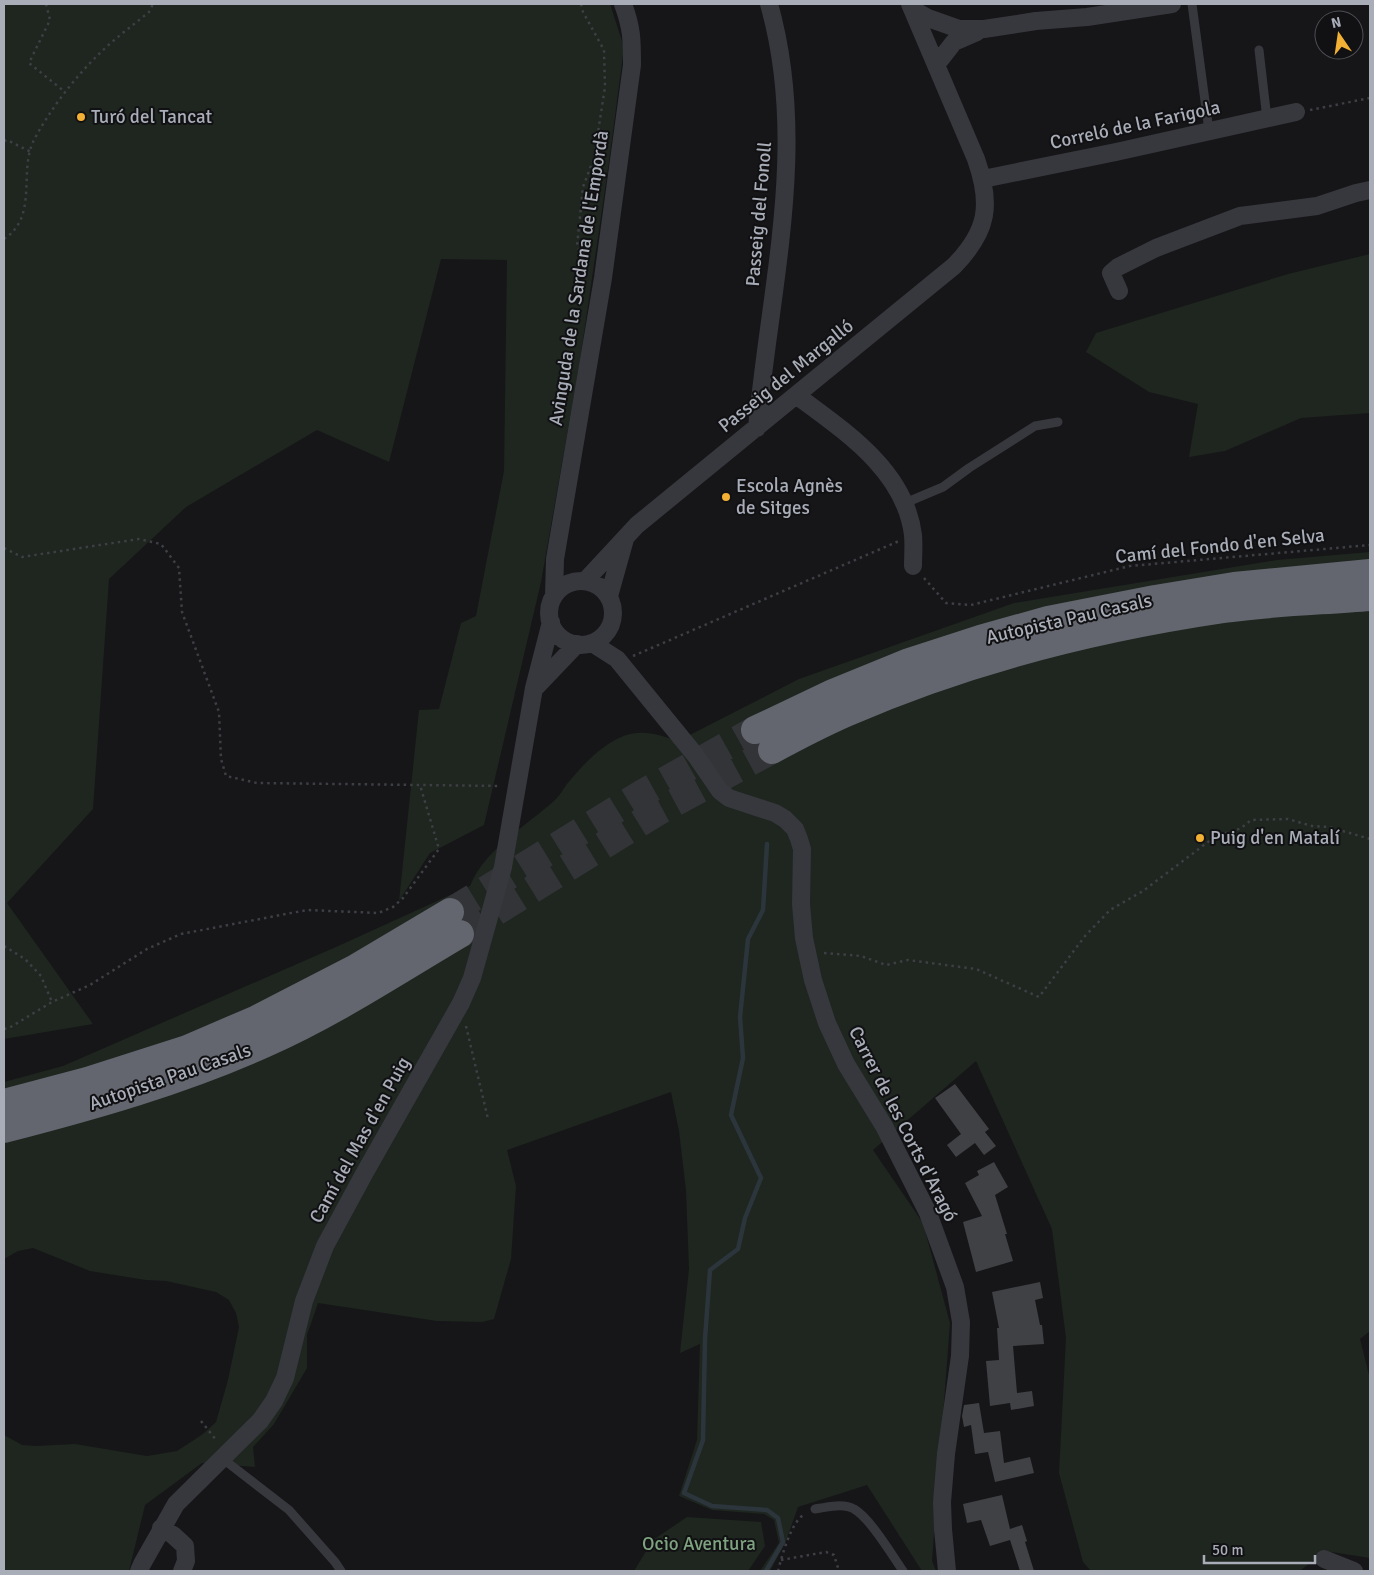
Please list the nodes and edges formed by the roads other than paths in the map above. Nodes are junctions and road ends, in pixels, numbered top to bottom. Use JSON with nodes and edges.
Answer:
{"nodes":[{"id":1,"x":623,"y":4,"type":"edge"},
{"id":2,"x":770,"y":4,"type":"edge"},
{"id":3,"x":1172,"y":4,"type":"edge"},
{"id":4,"x":1192,"y":4,"type":"edge"},
{"id":5,"x":911,"y":6,"type":"edge"},
{"id":6,"x":984,"y":29,"type":"junction"},
{"id":7,"x":1258,"y":50,"type":"dead end"},
{"id":8,"x":936,"y":65,"type":"junction"},
{"id":9,"x":1296,"y":112,"type":"road end"},
{"id":10,"x":1266,"y":119,"type":"junction"},
{"id":11,"x":1209,"y":132,"type":"junction"},
{"id":12,"x":983,"y":179,"type":"junction"},
{"id":13,"x":1366,"y":189,"type":"edge"},
{"id":14,"x":1119,"y":291,"type":"dead end"},
{"id":15,"x":796,"y":395,"type":"junction"},
{"id":16,"x":1058,"y":422,"type":"dead end"},
{"id":17,"x":756,"y":428,"type":"junction"},
{"id":18,"x":905,"y":504,"type":"junction"},
{"id":19,"x":627,"y":534,"type":"junction"},
{"id":20,"x":554,"y":559,"type":"junction"},
{"id":21,"x":913,"y":566,"type":"road end"},
{"id":22,"x":1370,"y":574,"type":"edge"},
{"id":23,"x":578,"y":582,"type":"junction"},
{"id":24,"x":554,"y":596,"type":"junction"},
{"id":25,"x":609,"y":596,"type":"junction"},
{"id":26,"x":1370,"y":597,"type":"edge"},
{"id":27,"x":551,"y":622,"type":"junction"},
{"id":28,"x":608,"y":630,"type":"junction"},
{"id":29,"x":584,"y":643,"type":"junction"},
{"id":30,"x":617,"y":659,"type":"junction"},
{"id":31,"x":534,"y":688,"type":"junction"},
{"id":32,"x":87,"y":1081,"type":"junction"},
{"id":33,"x":165,"y":1083,"type":"junction"},
{"id":34,"x":4,"y":1090,"type":"edge"},
{"id":35,"x":4,"y":1103,"type":"edge"},
{"id":36,"x":4,"y":1129,"type":"edge"},
{"id":37,"x":4,"y":1141,"type":"edge"},
{"id":38,"x":225,"y":1456,"type":"junction"},
{"id":39,"x":815,"y":1509,"type":"road end"},
{"id":40,"x":161,"y":1528,"type":"junction"},
{"id":41,"x":1324,"y":1559,"type":"dead end"},
{"id":42,"x":139,"y":1571,"type":"edge"},
{"id":43,"x":182,"y":1571,"type":"edge"},
{"id":44,"x":341,"y":1571,"type":"edge"},
{"id":45,"x":903,"y":1571,"type":"edge"},
{"id":46,"x":947,"y":1571,"type":"edge"},
{"id":47,"x":1354,"y":1571,"type":"edge"}],
"edges":[{"from":1,"to":20,"type":"street","name":"Avinguda de la Sardana de l'Empordà"},
{"from":2,"to":17,"type":"street","name":"Passeig del Fonoll"},
{"from":3,"to":6,"type":"street"},
{"from":4,"to":11,"type":"lane"},
{"from":5,"to":6,"type":"street"},
{"from":5,"to":8,"type":"street","name":"Passeig del Margalló"},
{"from":6,"to":8,"type":"street"},
{"from":7,"to":10,"type":"lane"},
{"from":8,"to":12,"type":"street","name":"Passeig del Margalló"},
{"from":9,"to":10,"type":"street","name":"Correló de la Farigola"},
{"from":10,"to":11,"type":"street","name":"Correló de la Farigola"},
{"from":11,"to":12,"type":"street","name":"Correló de la Farigola"},
{"from":12,"to":15,"type":"street","name":"Passeig del Margalló"},
{"from":13,"to":14,"type":"street"},
{"from":15,"to":17,"type":"street","name":"Passeig del Margalló"},
{"from":15,"to":18,"type":"street"},
{"from":16,"to":18,"type":"lane"},
{"from":17,"to":19,"type":"street","name":"Passeig del Margalló"},
{"from":18,"to":21,"type":"street"},
{"from":19,"to":23,"type":"street","name":"Passeig del Margalló"},
{"from":19,"to":25,"type":"street"},
{"from":20,"to":23,"type":"street"},
{"from":20,"to":24,"type":"street","name":"Avinguda de la Sardana de l'Empordà"},
{"from":22,"to":26,"type":"highway","name":"Autopista Pau Casals"},
{"from":23,"to":24,"type":"street"},
{"from":23,"to":25,"type":"street"},
{"from":24,"to":27,"type":"street"},
{"from":25,"to":28,"type":"street"},
{"from":27,"to":29,"type":"street"},
{"from":27,"to":31,"type":"street","name":"Camí del Mas d'en Puig"},
{"from":28,"to":29,"type":"street"},
{"from":28,"to":30,"type":"street"},
{"from":29,"to":30,"type":"street"},
{"from":29,"to":31,"type":"street"},
{"from":30,"to":46,"type":"street","name":"Carrer de les Corts d'Aragó"},
{"from":31,"to":38,"type":"street","name":"Camí del Mas d'en Puig"},
{"from":32,"to":33,"type":"highway","name":"Autopista Pau Casals"},
{"from":32,"to":34,"type":"highway"},
{"from":32,"to":35,"type":"highway","name":"Autopista Pau Casals"},
{"from":33,"to":36,"type":"highway","name":"Autopista Pau Casals"},
{"from":33,"to":37,"type":"highway"},
{"from":38,"to":40,"type":"street","name":"Camí del Mas d'en Puig"},
{"from":38,"to":44,"type":"lane"},
{"from":39,"to":45,"type":"lane"},
{"from":40,"to":42,"type":"street","name":"Camí del Mas d'en Puig"},
{"from":40,"to":43,"type":"street"},
{"from":41,"to":47,"type":"street"}]}
